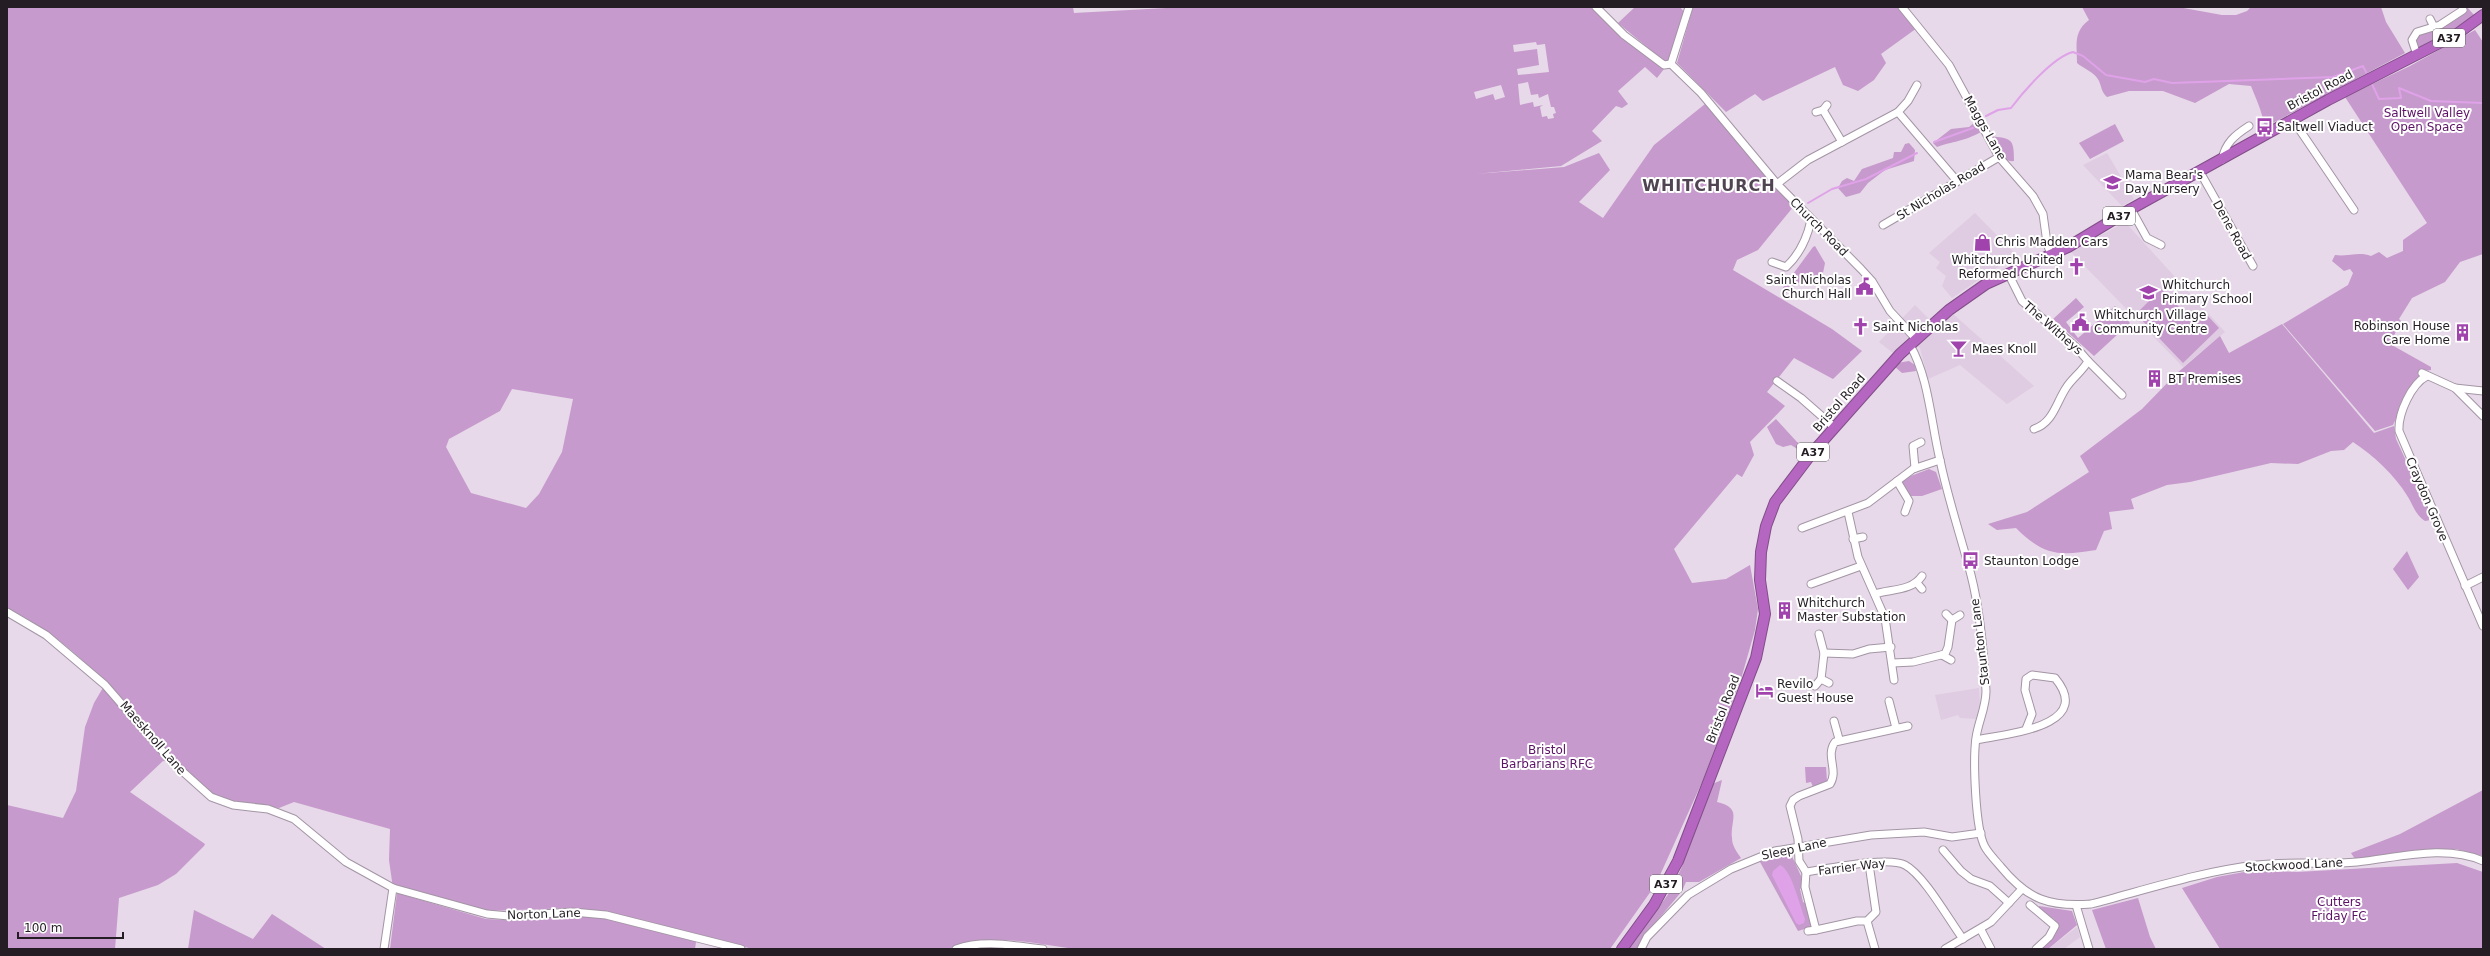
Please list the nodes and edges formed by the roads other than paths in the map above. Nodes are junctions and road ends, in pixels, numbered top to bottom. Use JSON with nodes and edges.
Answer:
{"nodes":[{"id":1,"x":1596,"y":7,"type":"edge"},
{"id":2,"x":1690,"y":7,"type":"edge"},
{"id":3,"x":1902,"y":7,"type":"edge"},
{"id":4,"x":2463,"y":10,"type":"dead end"},
{"id":5,"x":2483,"y":15,"type":"edge"},
{"id":6,"x":2430,"y":19,"type":"dead end"},
{"id":7,"x":2434,"y":27,"type":"junction"},
{"id":8,"x":2414,"y":56,"type":"junction"},
{"id":9,"x":1671,"y":64,"type":"junction"},
{"id":10,"x":1917,"y":85,"type":"dead end"},
{"id":11,"x":1822,"y":109,"type":"dead end"},
{"id":12,"x":1898,"y":112,"type":"junction"},
{"id":13,"x":2293,"y":120,"type":"junction"},
{"id":14,"x":2248,"y":126,"type":"dead end"},
{"id":15,"x":1842,"y":142,"type":"junction"},
{"id":16,"x":1999,"y":156,"type":"junction"},
{"id":17,"x":2222,"y":160,"type":"junction"},
{"id":18,"x":2200,"y":172,"type":"junction"},
{"id":19,"x":1956,"y":181,"type":"junction"},
{"id":20,"x":1776,"y":184,"type":"junction"},
{"id":21,"x":2131,"y":209,"type":"junction"},
{"id":22,"x":2354,"y":210,"type":"dead end"},
{"id":23,"x":1811,"y":220,"type":"junction"},
{"id":24,"x":1883,"y":226,"type":"dead end"},
{"id":25,"x":2161,"y":245,"type":"dead end"},
{"id":26,"x":2051,"y":255,"type":"junction"},
{"id":27,"x":1772,"y":262,"type":"dead end"},
{"id":28,"x":2253,"y":266,"type":"dead end"},
{"id":29,"x":2008,"y":273,"type":"junction"},
{"id":30,"x":1913,"y":342,"type":"junction"},
{"id":31,"x":2088,"y":361,"type":"junction"},
{"id":32,"x":1777,"y":381,"type":"dead end"},
{"id":33,"x":2455,"y":388,"type":"junction"},
{"id":34,"x":2483,"y":391,"type":"edge"},
{"id":35,"x":2122,"y":395,"type":"dead end"},
{"id":36,"x":2483,"y":416,"type":"edge"},
{"id":37,"x":1834,"y":427,"type":"junction"},
{"id":38,"x":2034,"y":430,"type":"dead end"},
{"id":39,"x":1921,"y":442,"type":"dead end"},
{"id":40,"x":1940,"y":460,"type":"junction"},
{"id":41,"x":1915,"y":468,"type":"junction"},
{"id":42,"x":1897,"y":480,"type":"junction"},
{"id":43,"x":1848,"y":512,"type":"junction"},
{"id":44,"x":1905,"y":512,"type":"dead end"},
{"id":45,"x":1805,"y":530,"type":"dead end"},
{"id":46,"x":1863,"y":537,"type":"dead end"},
{"id":47,"x":1853,"y":539,"type":"junction"},
{"id":48,"x":1861,"y":566,"type":"junction"},
{"id":49,"x":1922,"y":576,"type":"dead end"},
{"id":50,"x":2483,"y":577,"type":"edge"},
{"id":51,"x":1917,"y":582,"type":"junction"},
{"id":52,"x":1811,"y":584,"type":"dead end"},
{"id":53,"x":2465,"y":586,"type":"junction"},
{"id":54,"x":1922,"y":589,"type":"dead end"},
{"id":55,"x":1875,"y":594,"type":"junction"},
{"id":56,"x":7,"y":612,"type":"edge"},
{"id":57,"x":1946,"y":614,"type":"dead end"},
{"id":58,"x":1960,"y":614,"type":"dead end"},
{"id":59,"x":1952,"y":620,"type":"junction"},
{"id":60,"x":2483,"y":626,"type":"edge"},
{"id":61,"x":1819,"y":634,"type":"dead end"},
{"id":62,"x":1891,"y":647,"type":"junction"},
{"id":63,"x":1824,"y":653,"type":"junction"},
{"id":64,"x":1942,"y":655,"type":"junction"},
{"id":65,"x":1951,"y":660,"type":"dead end"},
{"id":66,"x":1893,"y":663,"type":"junction"},
{"id":67,"x":1822,"y":679,"type":"junction"},
{"id":68,"x":1894,"y":680,"type":"dead end"},
{"id":69,"x":1829,"y":683,"type":"dead end"},
{"id":70,"x":1815,"y":686,"type":"dead end"},
{"id":71,"x":1889,"y":700,"type":"dead end"},
{"id":72,"x":1834,"y":722,"type":"dead end"},
{"id":73,"x":1908,"y":726,"type":"dead end"},
{"id":74,"x":1896,"y":728,"type":"junction"},
{"id":75,"x":2026,"y":730,"type":"junction"},
{"id":76,"x":1839,"y":739,"type":"junction"},
{"id":77,"x":1976,"y":740,"type":"junction"},
{"id":78,"x":1981,"y":833,"type":"junction"},
{"id":79,"x":1798,"y":846,"type":"junction"},
{"id":80,"x":1944,"y":850,"type":"dead end"},
{"id":81,"x":2483,"y":861,"type":"edge"},
{"id":82,"x":1869,"y":864,"type":"junction"},
{"id":83,"x":1806,"y":872,"type":"junction"},
{"id":84,"x":393,"y":888,"type":"junction"},
{"id":85,"x":2021,"y":890,"type":"junction"},
{"id":86,"x":2009,"y":903,"type":"junction"},
{"id":87,"x":2060,"y":904,"type":"joint"},
{"id":88,"x":2030,"y":905,"type":"dead end"},
{"id":89,"x":2076,"y":905,"type":"junction"},
{"id":90,"x":1868,"y":922,"type":"junction"},
{"id":91,"x":1816,"y":930,"type":"junction"},
{"id":92,"x":1981,"y":930,"type":"junction"},
{"id":93,"x":1808,"y":931,"type":"dead end"},
{"id":94,"x":1963,"y":939,"type":"junction"},
{"id":95,"x":384,"y":949,"type":"edge"},
{"id":96,"x":741,"y":949,"type":"edge"},
{"id":97,"x":956,"y":949,"type":"edge"},
{"id":98,"x":1043,"y":949,"type":"edge"},
{"id":99,"x":1622,"y":949,"type":"edge"},
{"id":100,"x":1641,"y":949,"type":"edge"},
{"id":101,"x":1875,"y":949,"type":"edge"},
{"id":102,"x":1946,"y":949,"type":"edge"},
{"id":103,"x":1991,"y":949,"type":"edge"},
{"id":104,"x":2036,"y":949,"type":"edge"},
{"id":105,"x":2089,"y":949,"type":"edge"}],
"edges":[{"from":1,"to":9,"type":"street"},
{"from":2,"to":9,"type":"street"},
{"from":3,"to":16,"type":"street","name":"Maggs Lane"},
{"from":4,"to":7,"type":"street"},
{"from":5,"to":8,"type":"highway","number":"A37"},
{"from":6,"to":7,"type":"street"},
{"from":7,"to":8,"type":"street"},
{"from":8,"to":13,"type":"highway","name":"Bristol Road","number":"A37"},
{"from":9,"to":20,"type":"street","name":"Church Road"},
{"from":10,"to":12,"type":"street"},
{"from":11,"to":15,"type":"street"},
{"from":12,"to":15,"type":"street"},
{"from":12,"to":19,"type":"street"},
{"from":13,"to":17,"type":"highway","name":"Bristol Road","number":"A37"},
{"from":13,"to":22,"type":"street"},
{"from":14,"to":17,"type":"street"},
{"from":15,"to":20,"type":"street"},
{"from":16,"to":19,"type":"street","name":"St Nicholas Road"},
{"from":16,"to":26,"type":"street","name":"Maggs Lane"},
{"from":17,"to":18,"type":"highway","name":"Bristol Road","number":"A37"},
{"from":18,"to":21,"type":"highway","name":"Bristol Road","number":"A37"},
{"from":18,"to":28,"type":"street","name":"Dene Road"},
{"from":19,"to":24,"type":"street","name":"St Nicholas Road"},
{"from":20,"to":23,"type":"street","name":"Church Road"},
{"from":21,"to":25,"type":"street"},
{"from":21,"to":26,"type":"highway","name":"Bristol Road","number":"A37"},
{"from":23,"to":27,"type":"street"},
{"from":23,"to":30,"type":"street","name":"Church Road"},
{"from":26,"to":29,"type":"highway","name":"Bristol Road","number":"A37"},
{"from":29,"to":30,"type":"highway","name":"Bristol Road","number":"A37"},
{"from":29,"to":31,"type":"street","name":"The Witheys"},
{"from":30,"to":37,"type":"highway","name":"Bristol Road","number":"A37"},
{"from":30,"to":40,"type":"street","name":"Staunton Lane"},
{"from":31,"to":35,"type":"street","name":"The Witheys"},
{"from":31,"to":38,"type":"street","name":"The Witheys"},
{"from":32,"to":37,"type":"street"},
{"from":33,"to":34,"type":"street"},
{"from":33,"to":36,"type":"street"},
{"from":33,"to":53,"type":"street","name":"Craydon Grove"},
{"from":37,"to":99,"type":"highway","name":"Bristol Road","number":"A37"},
{"from":39,"to":41,"type":"street"},
{"from":40,"to":41,"type":"street"},
{"from":40,"to":77,"type":"street","name":"Staunton Lane"},
{"from":41,"to":42,"type":"street"},
{"from":42,"to":43,"type":"street"},
{"from":42,"to":44,"type":"street"},
{"from":43,"to":45,"type":"street"},
{"from":43,"to":47,"type":"street"},
{"from":46,"to":47,"type":"street"},
{"from":47,"to":48,"type":"street"},
{"from":48,"to":52,"type":"street"},
{"from":48,"to":55,"type":"street"},
{"from":49,"to":51,"type":"street"},
{"from":50,"to":53,"type":"street"},
{"from":51,"to":54,"type":"street"},
{"from":51,"to":55,"type":"street"},
{"from":53,"to":60,"type":"street","name":"Craydon Grove"},
{"from":55,"to":62,"type":"street"},
{"from":56,"to":84,"type":"street","name":"Maesknoll Lane"},
{"from":57,"to":59,"type":"street"},
{"from":58,"to":59,"type":"street"},
{"from":59,"to":64,"type":"street"},
{"from":61,"to":63,"type":"street"},
{"from":62,"to":63,"type":"street"},
{"from":62,"to":66,"type":"street"},
{"from":63,"to":67,"type":"street"},
{"from":64,"to":65,"type":"street"},
{"from":64,"to":66,"type":"street"},
{"from":66,"to":68,"type":"street"},
{"from":67,"to":69,"type":"street"},
{"from":67,"to":70,"type":"street"},
{"from":71,"to":74,"type":"street"},
{"from":72,"to":76,"type":"street"},
{"from":73,"to":74,"type":"street"},
{"from":74,"to":76,"type":"street"},
{"from":75,"to":75,"type":"street"},
{"from":75,"to":77,"type":"street"},
{"from":76,"to":79,"type":"street","name":"Farrier Way"},
{"from":77,"to":78,"type":"street","name":"Staunton Lane"},
{"from":78,"to":79,"type":"street","name":"Sleep Lane"},
{"from":78,"to":85,"type":"street","name":"Staunton Lane"},
{"from":79,"to":83,"type":"street","name":"Farrier Way"},
{"from":79,"to":100,"type":"street","name":"Sleep Lane"},
{"from":80,"to":86,"type":"street"},
{"from":81,"to":89,"type":"street","name":"Stockwood Lane"},
{"from":82,"to":83,"type":"street","name":"Farrier Way"},
{"from":82,"to":90,"type":"street"},
{"from":82,"to":94,"type":"street","name":"Farrier Way"},
{"from":83,"to":91,"type":"street"},
{"from":84,"to":95,"type":"street"},
{"from":84,"to":96,"type":"street","name":"Norton Lane"},
{"from":85,"to":86,"type":"street"},
{"from":85,"to":87,"type":"street","name":"Staunton Lane"},
{"from":86,"to":92,"type":"street"},
{"from":87,"to":89,"type":"street","name":"Stockwood Lane"},
{"from":88,"to":104,"type":"street"},
{"from":89,"to":105,"type":"street"},
{"from":90,"to":91,"type":"street"},
{"from":90,"to":101,"type":"street"},
{"from":91,"to":93,"type":"street"},
{"from":92,"to":94,"type":"street"},
{"from":92,"to":103,"type":"street"},
{"from":94,"to":102,"type":"street"},
{"from":97,"to":98,"type":"street"}]}
